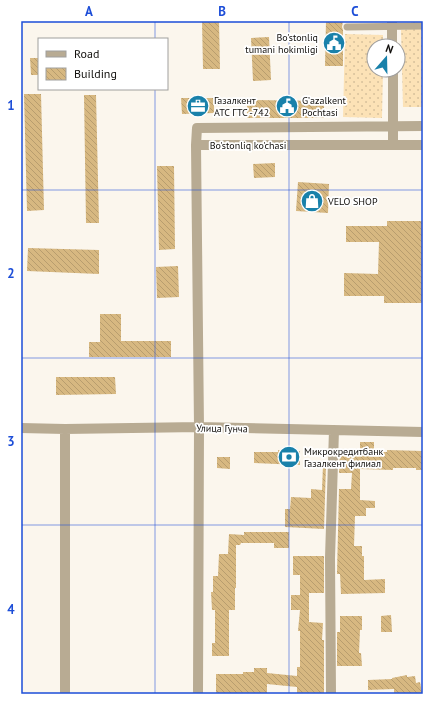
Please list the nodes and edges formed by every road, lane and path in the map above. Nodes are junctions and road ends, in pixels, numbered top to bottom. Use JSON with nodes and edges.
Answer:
{"nodes":[{"id":1,"x":392,"y":24,"type":"edge"},
{"id":2,"x":423,"y":26,"type":"edge"},
{"id":3,"x":347,"y":27,"type":"dead end"},
{"id":4,"x":392,"y":38,"type":"edge"},
{"id":5,"x":392,"y":78,"type":"edge"},
{"id":6,"x":393,"y":126,"type":"junction"},
{"id":7,"x":423,"y":126,"type":"edge"},
{"id":8,"x":394,"y":144,"type":"junction"},
{"id":9,"x":423,"y":145,"type":"edge"},
{"id":10,"x":196,"y":146,"type":"junction"},
{"id":11,"x":199,"y":427,"type":"junction"},
{"id":12,"x":21,"y":428,"type":"edge"},
{"id":13,"x":65,"y":428,"type":"junction"},
{"id":14,"x":334,"y":430,"type":"junction"},
{"id":15,"x":423,"y":432,"type":"edge"},
{"id":16,"x":65,"y":694,"type":"edge"},
{"id":17,"x":198,"y":694,"type":"edge"},
{"id":18,"x":331,"y":694,"type":"edge"}],
"edges":[{"from":1,"to":2,"type":"street"},
{"from":1,"to":3,"type":"street"},
{"from":1,"to":4,"type":"street"},
{"from":5,"to":6,"type":"street"},
{"from":6,"to":7,"type":"street","name":"Bo'stonliq ko'chasi"},
{"from":6,"to":8,"type":"street"},
{"from":6,"to":10,"type":"street","name":"Bo'stonliq ko'chasi"},
{"from":8,"to":9,"type":"street","name":"Bo'stonliq ko'chasi"},
{"from":8,"to":10,"type":"street","name":"Bo'stonliq ko'chasi"},
{"from":10,"to":11,"type":"street"},
{"from":11,"to":13,"type":"street","name":"Улица Гунча"},
{"from":11,"to":14,"type":"street","name":"Улица Гунча"},
{"from":11,"to":17,"type":"street"},
{"from":12,"to":13,"type":"street","name":"Улица Гунча"},
{"from":13,"to":16,"type":"street"},
{"from":14,"to":15,"type":"street","name":"Улица Гунча"},
{"from":14,"to":18,"type":"street"}]}
